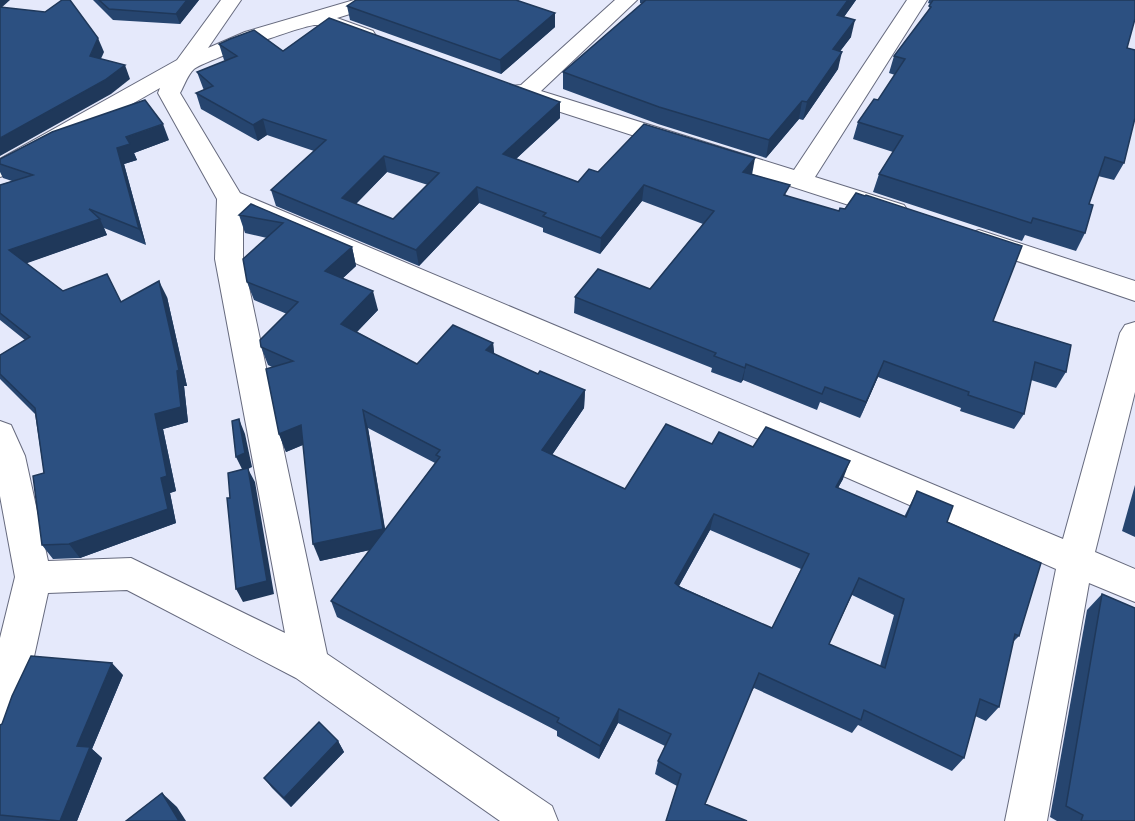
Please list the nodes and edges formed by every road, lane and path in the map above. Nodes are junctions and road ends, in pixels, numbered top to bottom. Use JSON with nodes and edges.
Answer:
{"nodes":[{"id":1,"x":231,"y":0,"type":"edge"},
{"id":2,"x":375,"y":0,"type":"edge"},
{"id":3,"x":627,"y":0,"type":"edge"},
{"id":4,"x":917,"y":0,"type":"edge"},
{"id":5,"x":317,"y":18,"type":"junction"},
{"id":6,"x":383,"y":42,"type":"edge"},
{"id":7,"x":185,"y":65,"type":"junction"},
{"id":8,"x":0,"y":169,"type":"edge"},
{"id":9,"x":801,"y":179,"type":"junction"},
{"id":10,"x":230,"y":199,"type":"junction"},
{"id":11,"x":912,"y":216,"type":"edge"},
{"id":12,"x":957,"y":231,"type":"edge"},
{"id":13,"x":1135,"y":291,"type":"edge"},
{"id":14,"x":1135,"y":333,"type":"edge"},
{"id":15,"x":0,"y":434,"type":"edge"},
{"id":16,"x":1075,"y":561,"type":"junction"},
{"id":17,"x":33,"y":577,"type":"junction"},
{"id":18,"x":1135,"y":586,"type":"edge"},
{"id":19,"x":310,"y":665,"type":"junction"},
{"id":20,"x":0,"y":720,"type":"edge"},
{"id":21,"x":537,"y":821,"type":"edge"},
{"id":22,"x":1026,"y":821,"type":"edge"}],
"edges":[{"from":1,"to":7,"type":"street"},
{"from":2,"to":5,"type":"street"},
{"from":3,"to":9,"type":"street"},
{"from":4,"to":9,"type":"street"},
{"from":5,"to":6,"type":"street"},
{"from":5,"to":7,"type":"street"},
{"from":7,"to":8,"type":"street"},
{"from":7,"to":10,"type":"street"},
{"from":9,"to":11,"type":"street"},
{"from":10,"to":16,"type":"street"},
{"from":10,"to":19,"type":"street"},
{"from":12,"to":13,"type":"street"},
{"from":14,"to":16,"type":"street"},
{"from":15,"to":17,"type":"street"},
{"from":16,"to":18,"type":"street"},
{"from":16,"to":22,"type":"street"},
{"from":17,"to":19,"type":"street"},
{"from":17,"to":20,"type":"street"},
{"from":19,"to":21,"type":"street"}]}
